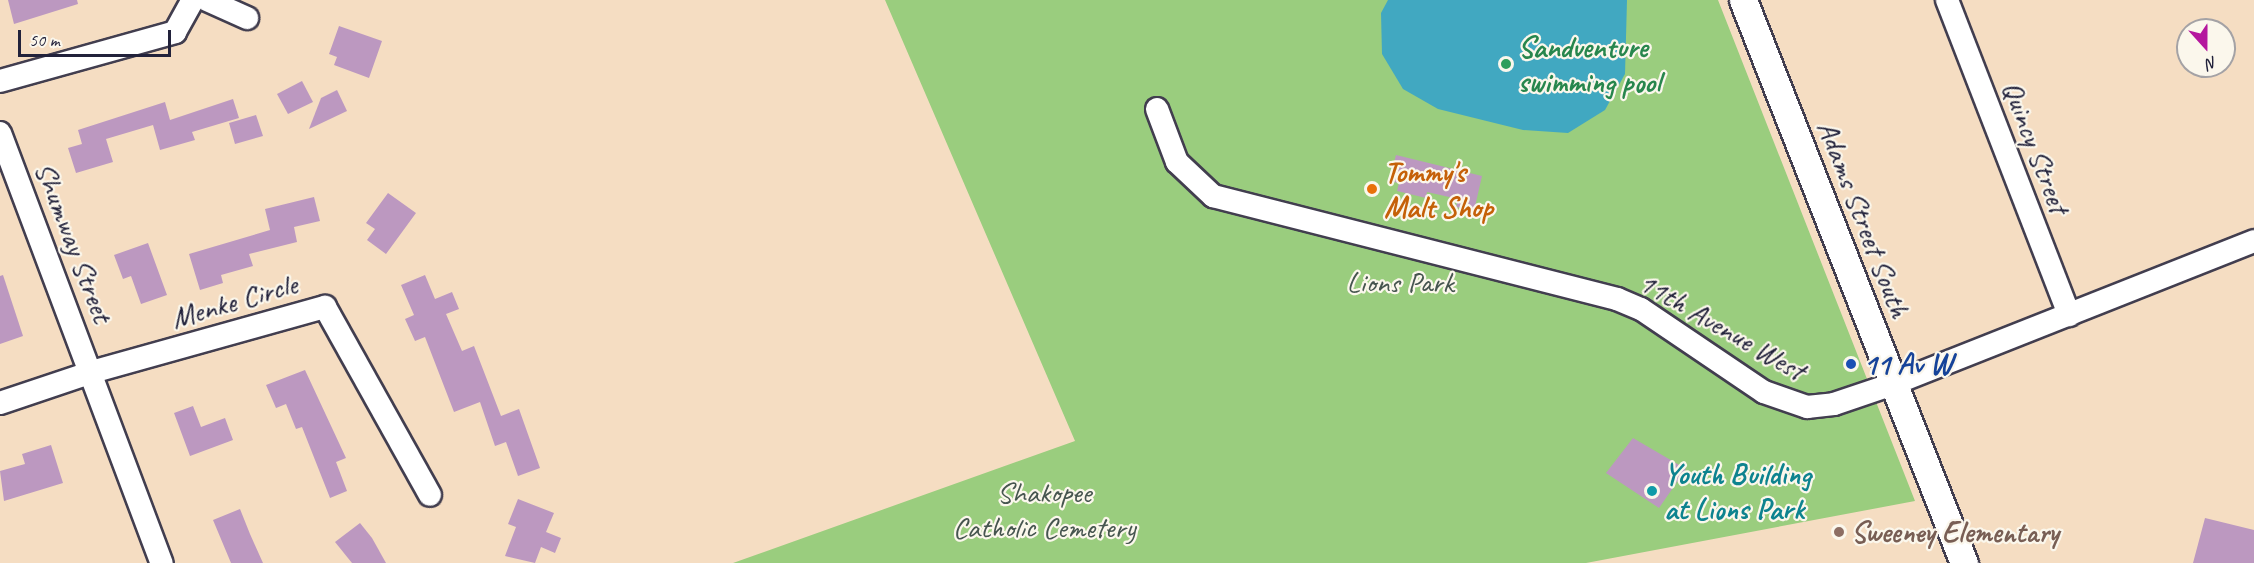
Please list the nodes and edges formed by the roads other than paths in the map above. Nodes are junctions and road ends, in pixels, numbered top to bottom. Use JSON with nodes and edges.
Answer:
{"nodes":[{"id":1,"x":193,"y":0,"type":"edge"},
{"id":2,"x":207,"y":0,"type":"edge"},
{"id":3,"x":1743,"y":0,"type":"edge"},
{"id":4,"x":1947,"y":0,"type":"edge"},
{"id":5,"x":247,"y":18,"type":"dead end"},
{"id":6,"x":0,"y":81,"type":"edge"},
{"id":7,"x":1157,"y":109,"type":"dead end"},
{"id":8,"x":0,"y":134,"type":"edge"},
{"id":9,"x":2254,"y":241,"type":"edge"},
{"id":10,"x":2069,"y":315,"type":"junction"},
{"id":11,"x":92,"y":372,"type":"junction"},
{"id":12,"x":1893,"y":384,"type":"junction"},
{"id":13,"x":0,"y":403,"type":"edge"},
{"id":14,"x":430,"y":495,"type":"dead end"},
{"id":15,"x":162,"y":563,"type":"edge"},
{"id":16,"x":1964,"y":563,"type":"edge"}],
"edges":[{"from":1,"to":6,"type":"street"},
{"from":2,"to":5,"type":"street"},
{"from":3,"to":12,"type":"street","name":"Adams Street South"},
{"from":4,"to":10,"type":"street","name":"Quincy Street"},
{"from":7,"to":12,"type":"street","name":"11th Avenue West"},
{"from":8,"to":11,"type":"street","name":"Shumway Street"},
{"from":9,"to":10,"type":"street","name":"11th Avenue West"},
{"from":10,"to":12,"type":"street","name":"11th Avenue West"},
{"from":11,"to":13,"type":"street"},
{"from":11,"to":14,"type":"street","name":"Menke Circle"},
{"from":11,"to":15,"type":"street","name":"Shumway Street"},
{"from":12,"to":16,"type":"street","name":"Adams Street South"}]}
